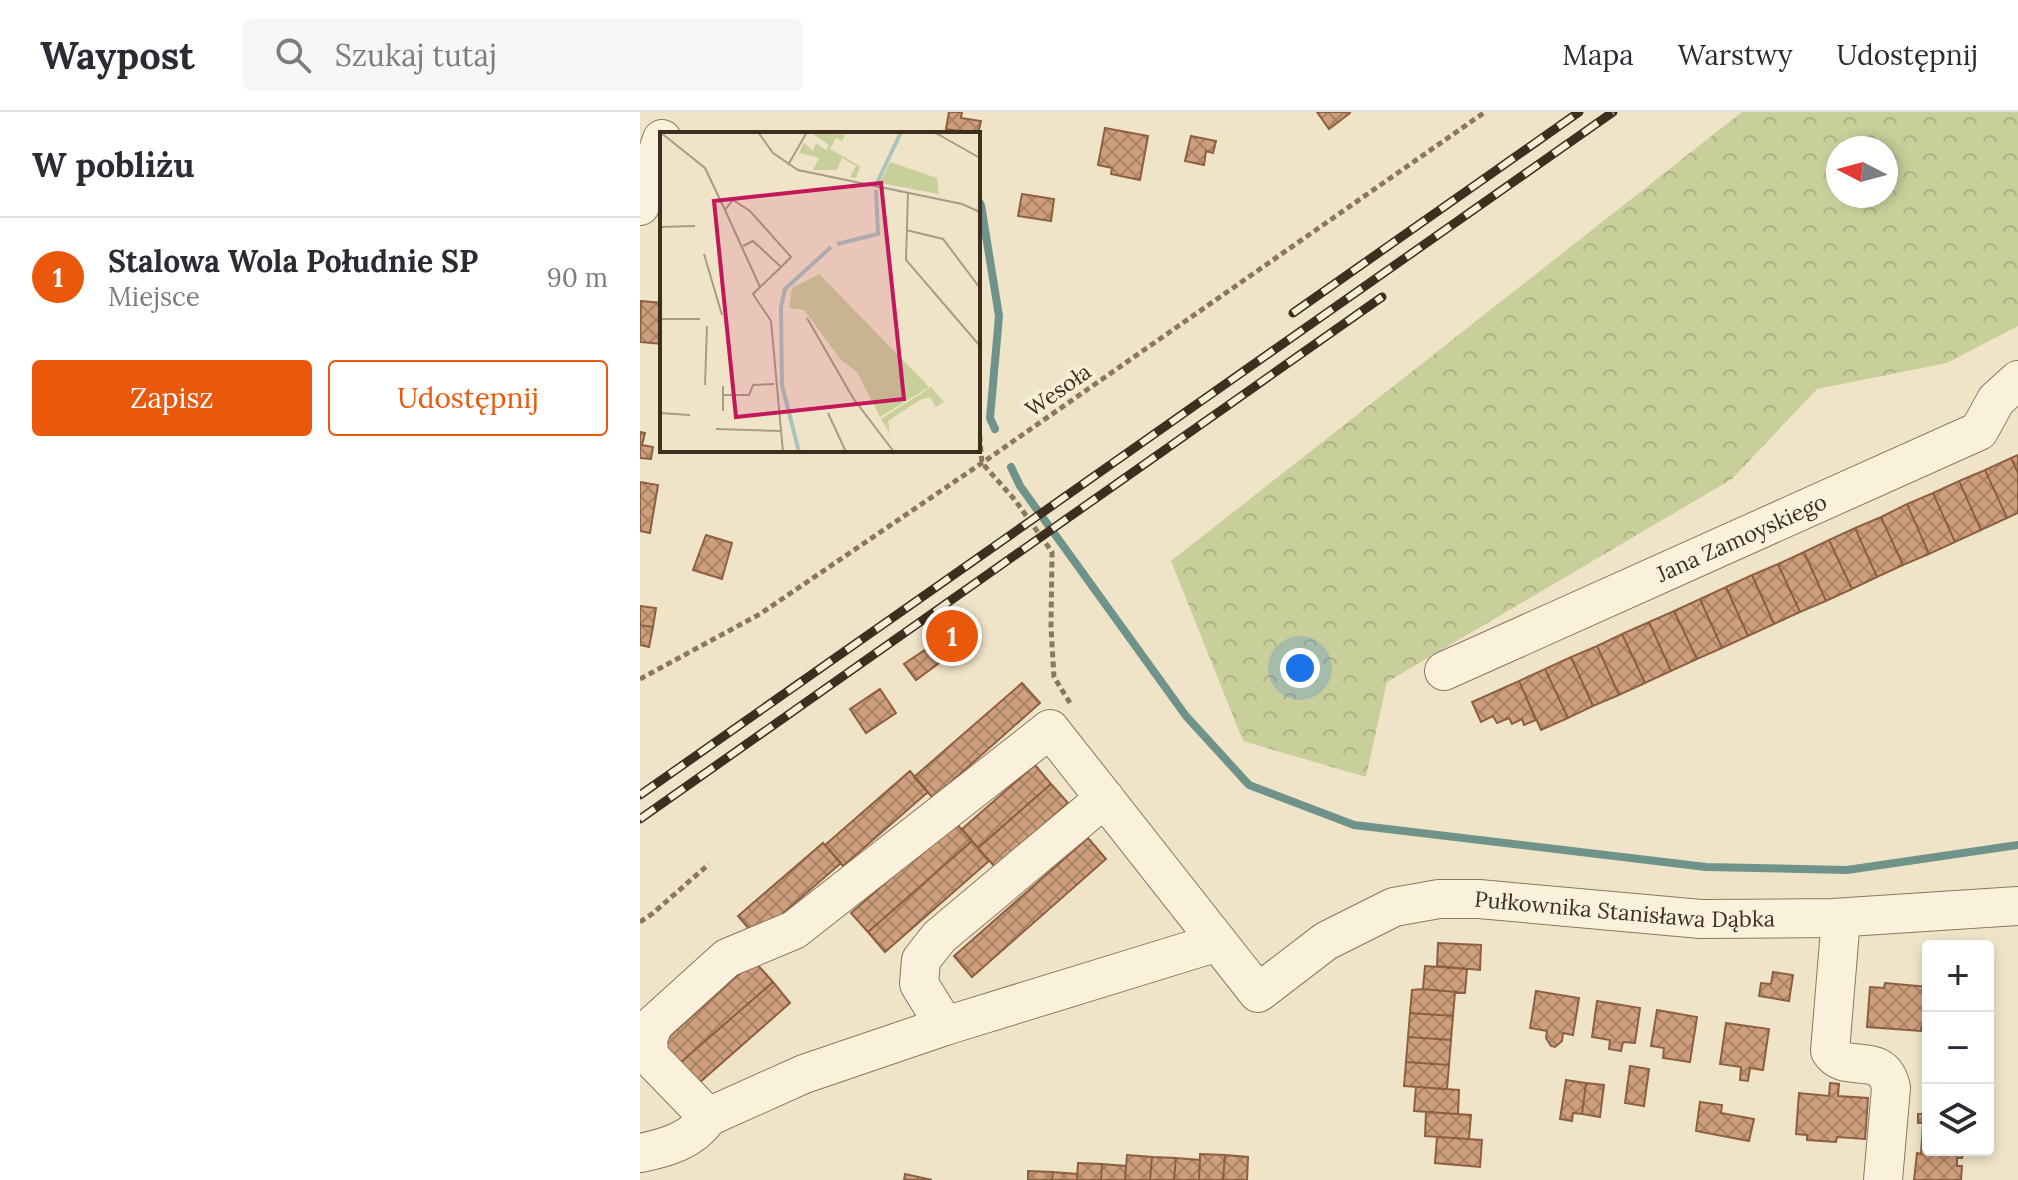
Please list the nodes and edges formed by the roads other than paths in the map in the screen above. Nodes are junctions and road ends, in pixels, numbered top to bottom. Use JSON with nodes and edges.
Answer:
{"nodes":[{"id":1,"x":671,"y":112,"type":"edge"},
{"id":2,"x":664,"y":132,"type":"edge"},
{"id":3,"x":660,"y":145,"type":"edge"},
{"id":4,"x":640,"y":206,"type":"edge"},
{"id":5,"x":2018,"y":380,"type":"edge"},
{"id":6,"x":1444,"y":671,"type":"dead end"},
{"id":7,"x":1105,"y":798,"type":"junction"},
{"id":8,"x":2018,"y":906,"type":"edge"},
{"id":9,"x":1841,"y":918,"type":"junction"},
{"id":10,"x":1218,"y":942,"type":"junction"},
{"id":11,"x":945,"y":1026,"type":"junction"},
{"id":12,"x":708,"y":1117,"type":"junction"},
{"id":13,"x":640,"y":1153,"type":"edge"},
{"id":14,"x":1883,"y":1180,"type":"edge"}],
"edges":[{"from":1,"to":2,"type":"street"},
{"from":3,"to":4,"type":"street"},
{"from":5,"to":6,"type":"street","name":"Jana Zamoyskiego"},
{"from":7,"to":10,"type":"street"},
{"from":7,"to":11,"type":"street"},
{"from":7,"to":12,"type":"street"},
{"from":8,"to":9,"type":"street","name":"Pułkownika Stanisława Dąbka"},
{"from":9,"to":10,"type":"street","name":"Pułkownika Stanisława Dąbka"},
{"from":9,"to":14,"type":"street"},
{"from":10,"to":11,"type":"street"},
{"from":11,"to":12,"type":"street"},
{"from":12,"to":13,"type":"street"}]}
